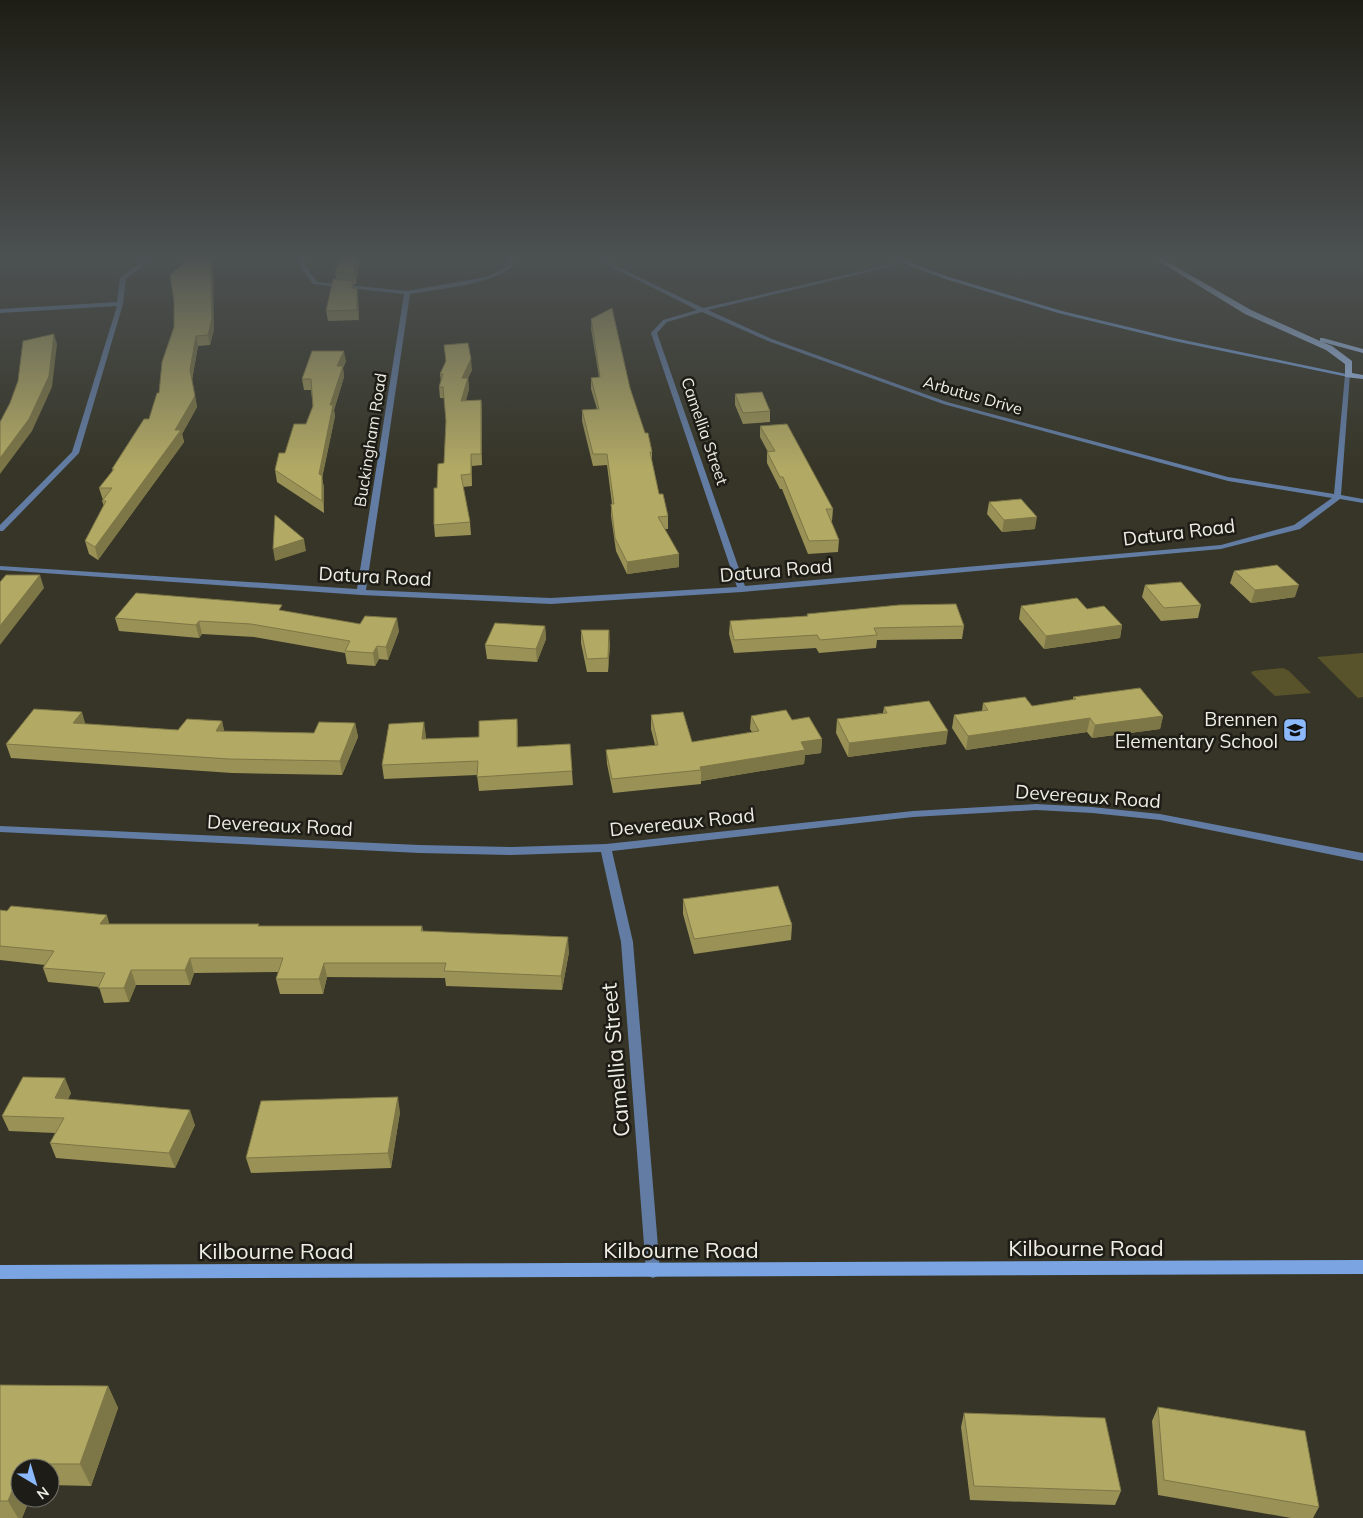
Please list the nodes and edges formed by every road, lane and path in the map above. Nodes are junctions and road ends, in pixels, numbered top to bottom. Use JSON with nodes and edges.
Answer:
{"nodes":[{"id":1,"x":113,"y":328,"type":"edge"},
{"id":2,"x":402,"y":328,"type":"edge"},
{"id":3,"x":659,"y":328,"type":"edge"},
{"id":4,"x":742,"y":328,"type":"edge"},
{"id":5,"x":1118,"y":328,"type":"edge"},
{"id":6,"x":1282,"y":328,"type":"edge"},
{"id":7,"x":1287,"y":330,"type":"junction"},
{"id":8,"x":1363,"y":351,"type":"edge"},
{"id":9,"x":1348,"y":375,"type":"junction"},
{"id":10,"x":1363,"y":377,"type":"edge"},
{"id":11,"x":1337,"y":498,"type":"junction"},
{"id":12,"x":1363,"y":501,"type":"edge"},
{"id":13,"x":0,"y":529,"type":"edge"},
{"id":14,"x":0,"y":568,"type":"edge"},
{"id":15,"x":742,"y":589,"type":"junction"},
{"id":16,"x":361,"y":592,"type":"junction"},
{"id":17,"x":0,"y":830,"type":"edge"},
{"id":18,"x":606,"y":848,"type":"junction"},
{"id":19,"x":1363,"y":857,"type":"edge"},
{"id":20,"x":1363,"y":1267,"type":"edge"},
{"id":21,"x":653,"y":1271,"type":"junction"},
{"id":22,"x":0,"y":1272,"type":"edge"}],
"edges":[{"from":1,"to":13,"type":"street"},
{"from":2,"to":16,"type":"street","name":"Buckingham Road"},
{"from":3,"to":15,"type":"street","name":"Camellia Street"},
{"from":4,"to":11,"type":"street","name":"Arbutus Drive"},
{"from":5,"to":9,"type":"street"},
{"from":6,"to":7,"type":"main road"},
{"from":7,"to":8,"type":"main road"},
{"from":7,"to":9,"type":"main road"},
{"from":9,"to":10,"type":"main road"},
{"from":9,"to":11,"type":"street"},
{"from":11,"to":12,"type":"street","name":"Arbutus Drive"},
{"from":11,"to":15,"type":"street","name":"Datura Road"},
{"from":14,"to":16,"type":"street","name":"Datura Road"},
{"from":15,"to":16,"type":"street","name":"Datura Road"},
{"from":17,"to":18,"type":"street","name":"Devereaux Road"},
{"from":18,"to":19,"type":"street","name":"Devereaux Road"},
{"from":18,"to":21,"type":"street","name":"Camellia Street"},
{"from":20,"to":21,"type":"street","name":"Kilbourne Road"},
{"from":21,"to":22,"type":"street","name":"Kilbourne Road"}]}
